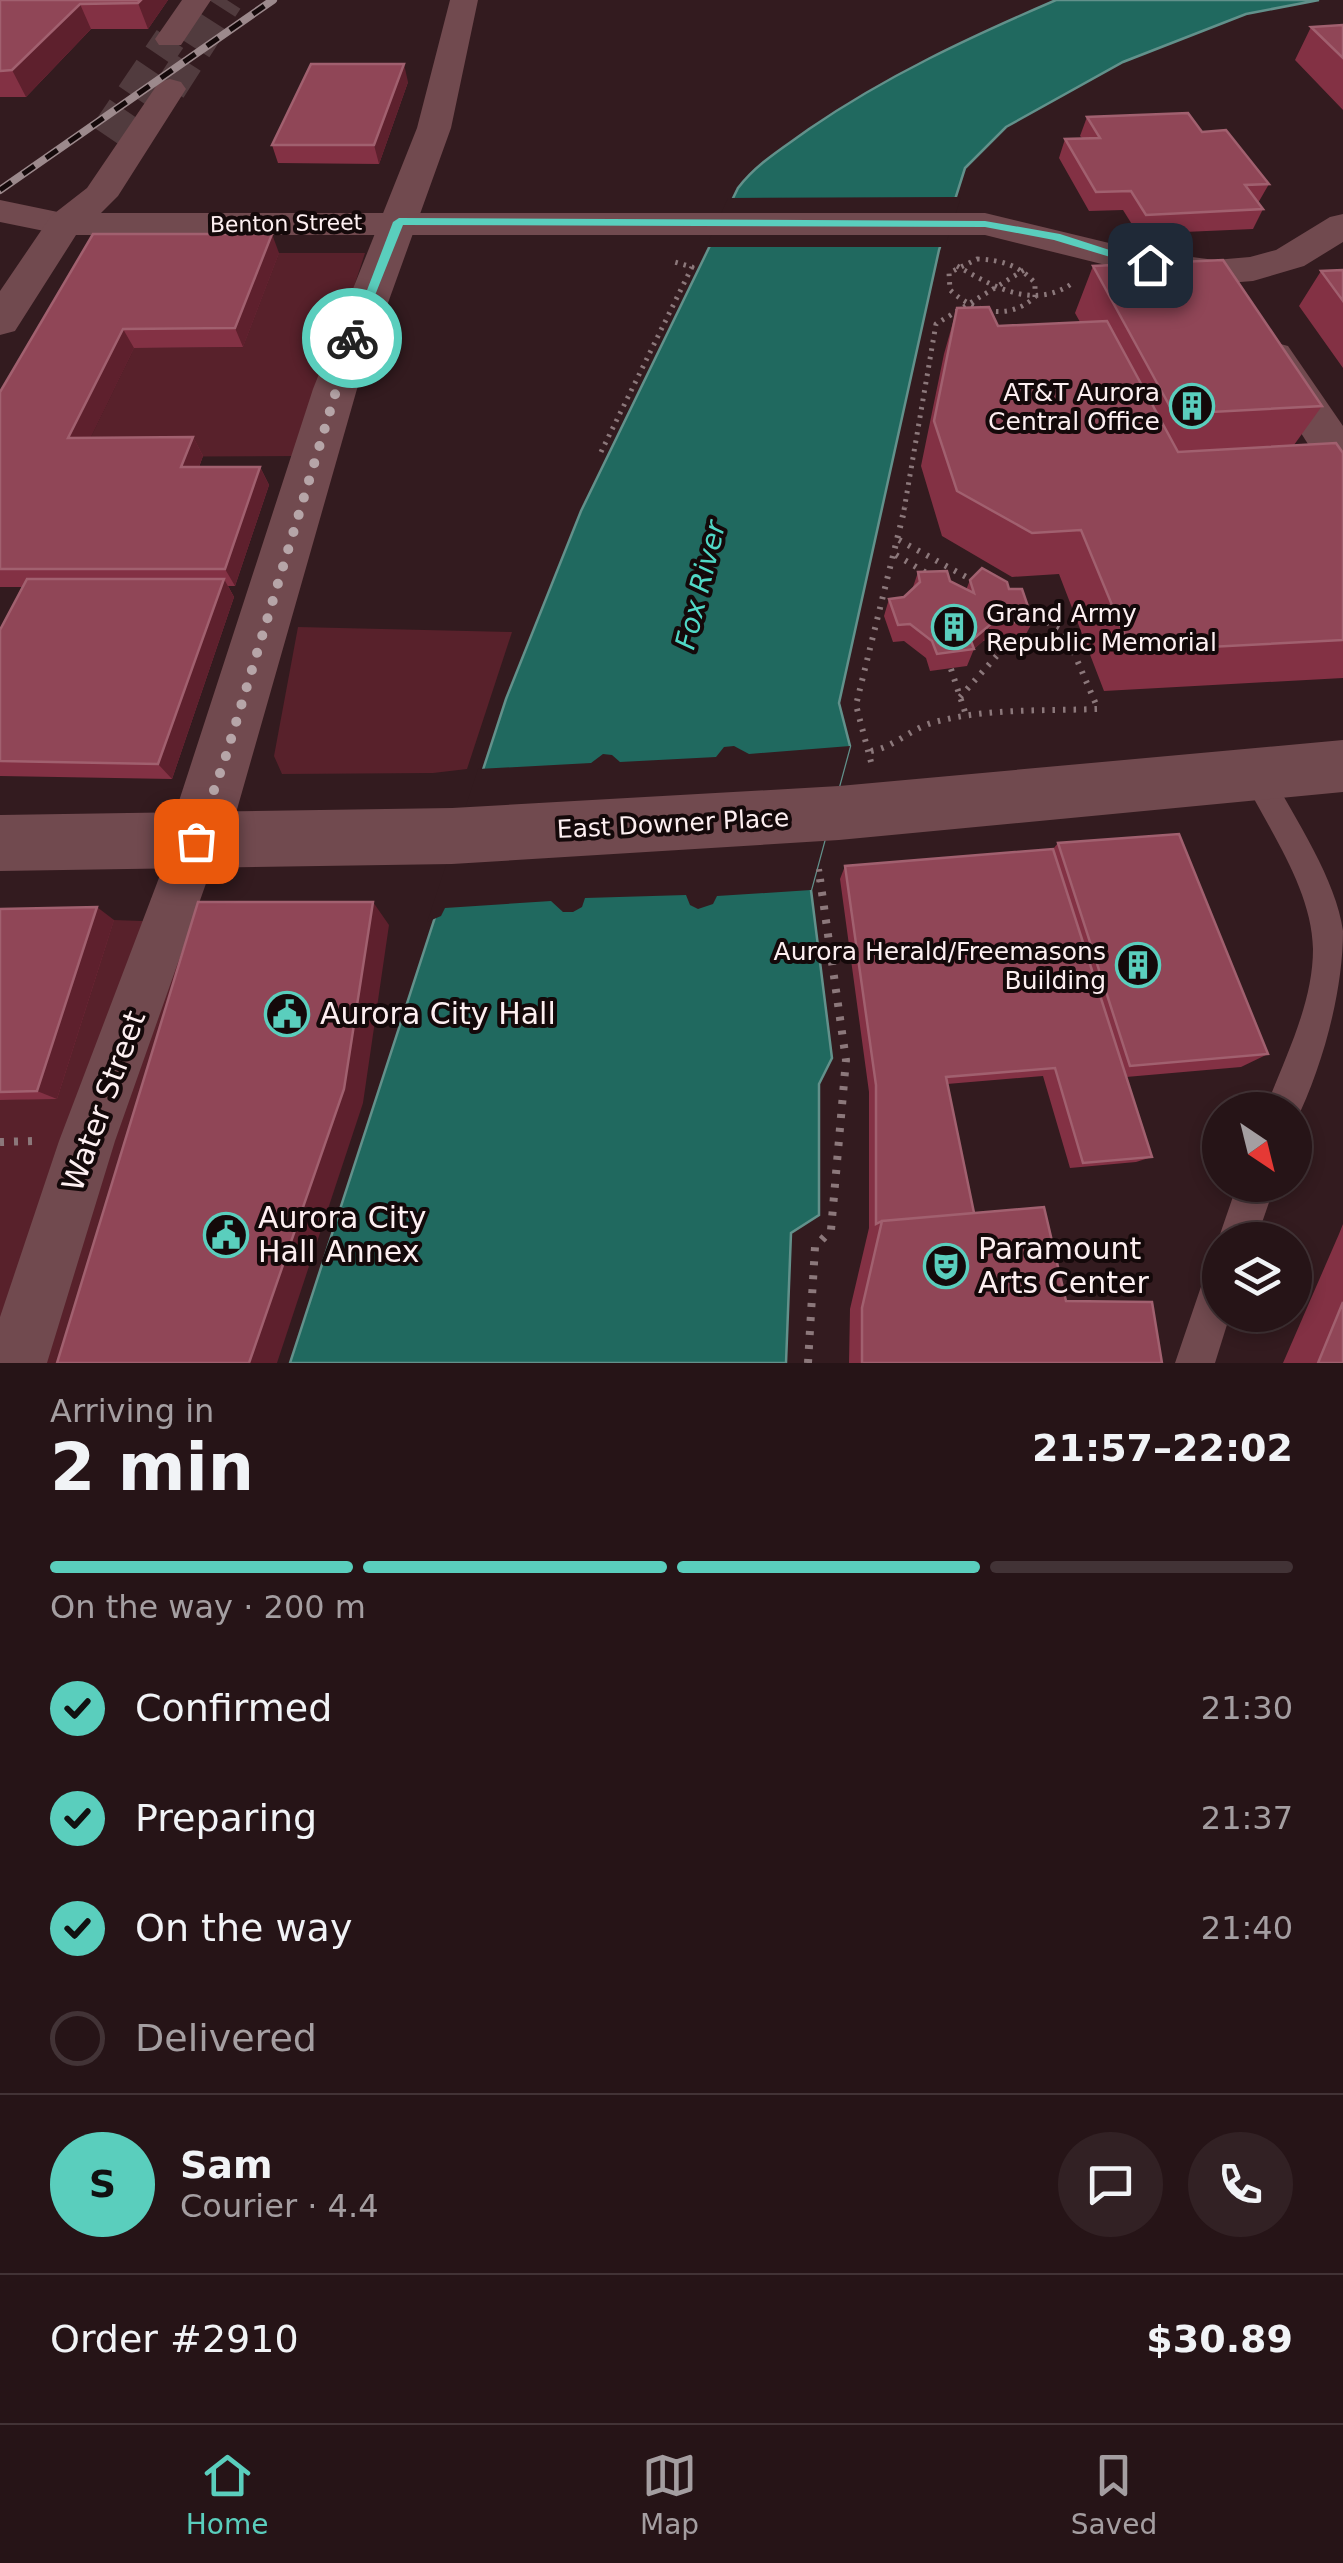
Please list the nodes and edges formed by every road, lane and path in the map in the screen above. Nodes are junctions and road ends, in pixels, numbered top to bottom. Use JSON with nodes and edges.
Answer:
{"nodes":[{"id":1,"x":197,"y":0,"type":"edge"},
{"id":2,"x":464,"y":0,"type":"edge"},
{"id":3,"x":170,"y":39,"type":"tunnel mouth"},
{"id":4,"x":170,"y":89,"type":"tunnel mouth"},
{"id":5,"x":105,"y":135,"type":"tunnel mouth"},
{"id":6,"x":0,"y":211,"type":"edge"},
{"id":7,"x":399,"y":222,"type":"junction"},
{"id":8,"x":64,"y":224,"type":"junction"},
{"id":9,"x":1343,"y":226,"type":"edge"},
{"id":10,"x":0,"y":228,"type":"edge"},
{"id":11,"x":682,"y":235,"type":"junction"},
{"id":12,"x":1036,"y":259,"type":"dead end"},
{"id":13,"x":957,"y":266,"type":"junction"},
{"id":14,"x":1024,"y":270,"type":"junction"},
{"id":15,"x":1078,"y":278,"type":"dead end"},
{"id":16,"x":996,"y":289,"type":"junction"},
{"id":17,"x":1036,"y":297,"type":"junction"},
{"id":18,"x":1237,"y":299,"type":"junction"},
{"id":19,"x":969,"y":306,"type":"junction"},
{"id":20,"x":0,"y":322,"type":"edge"},
{"id":21,"x":601,"y":452,"type":"dead end"},
{"id":22,"x":1343,"y":462,"type":"edge"},
{"id":23,"x":899,"y":540,"type":"junction"},
{"id":24,"x":895,"y":554,"type":"junction"},
{"id":25,"x":939,"y":580,"type":"edge"},
{"id":26,"x":982,"y":586,"type":"edge"},
{"id":27,"x":1015,"y":604,"type":"edge"},
{"id":28,"x":996,"y":640,"type":"edge"},
{"id":29,"x":950,"y":669,"type":"edge"},
{"id":30,"x":960,"y":696,"type":"junction"},
{"id":31,"x":966,"y":715,"type":"junction"},
{"id":32,"x":871,"y":750,"type":"junction"},
{"id":33,"x":1343,"y":766,"type":"edge"},
{"id":34,"x":1254,"y":772,"type":"junction"},
{"id":35,"x":854,"y":794,"type":"junction"},
{"id":36,"x":196,"y":841,"type":"junction"},
{"id":37,"x":0,"y":843,"type":"edge"},
{"id":38,"x":819,"y":869,"type":"dead end"},
{"id":39,"x":1289,"y":1092,"type":"edge"},
{"id":40,"x":1205,"y":1332,"type":"edge"},
{"id":41,"x":16,"y":1363,"type":"edge"},
{"id":42,"x":808,"y":1363,"type":"edge"},
{"id":43,"x":1195,"y":1363,"type":"edge"}],
"edges":[{"from":1,"to":3,"type":"street"},
{"from":2,"to":7,"type":"street"},
{"from":4,"to":8,"type":"street"},
{"from":5,"to":8,"type":"street"},
{"from":6,"to":8,"type":"street"},
{"from":7,"to":8,"type":"street","name":"Benton Street"},
{"from":7,"to":11,"type":"street","name":"Benton Street"},
{"from":7,"to":36,"type":"street"},
{"from":8,"to":10,"type":"street"},
{"from":8,"to":20,"type":"street"},
{"from":9,"to":18,"type":"street","name":"Benton Street"},
{"from":11,"to":18,"type":"street","name":"Benton Street"},
{"from":11,"to":21,"type":"path"},
{"from":12,"to":14,"type":"path"},
{"from":13,"to":14,"type":"path"},
{"from":13,"to":16,"type":"path"},
{"from":13,"to":19,"type":"path"},
{"from":14,"to":16,"type":"path"},
{"from":14,"to":17,"type":"path"},
{"from":15,"to":17,"type":"path"},
{"from":16,"to":17,"type":"path"},
{"from":16,"to":19,"type":"path"},
{"from":17,"to":19,"type":"path"},
{"from":18,"to":22,"type":"street"},
{"from":19,"to":23,"type":"path"},
{"from":23,"to":24,"type":"path"},
{"from":23,"to":26,"type":"path"},
{"from":24,"to":25,"type":"path"},
{"from":24,"to":32,"type":"path"},
{"from":27,"to":31,"type":"path"},
{"from":28,"to":30,"type":"path"},
{"from":29,"to":30,"type":"path"},
{"from":30,"to":31,"type":"path"},
{"from":31,"to":32,"type":"path"},
{"from":32,"to":35,"type":"path"},
{"from":33,"to":34,"type":"street","name":"East Downer Place"},
{"from":34,"to":35,"type":"street","name":"East Downer Place"},
{"from":34,"to":39,"type":"lane"},
{"from":35,"to":36,"type":"street","name":"East Downer Place"},
{"from":36,"to":37,"type":"street","name":"East Downer Place"},
{"from":36,"to":41,"type":"street","name":"Water Street"},
{"from":38,"to":42,"type":"path"},
{"from":40,"to":43,"type":"lane"}]}
